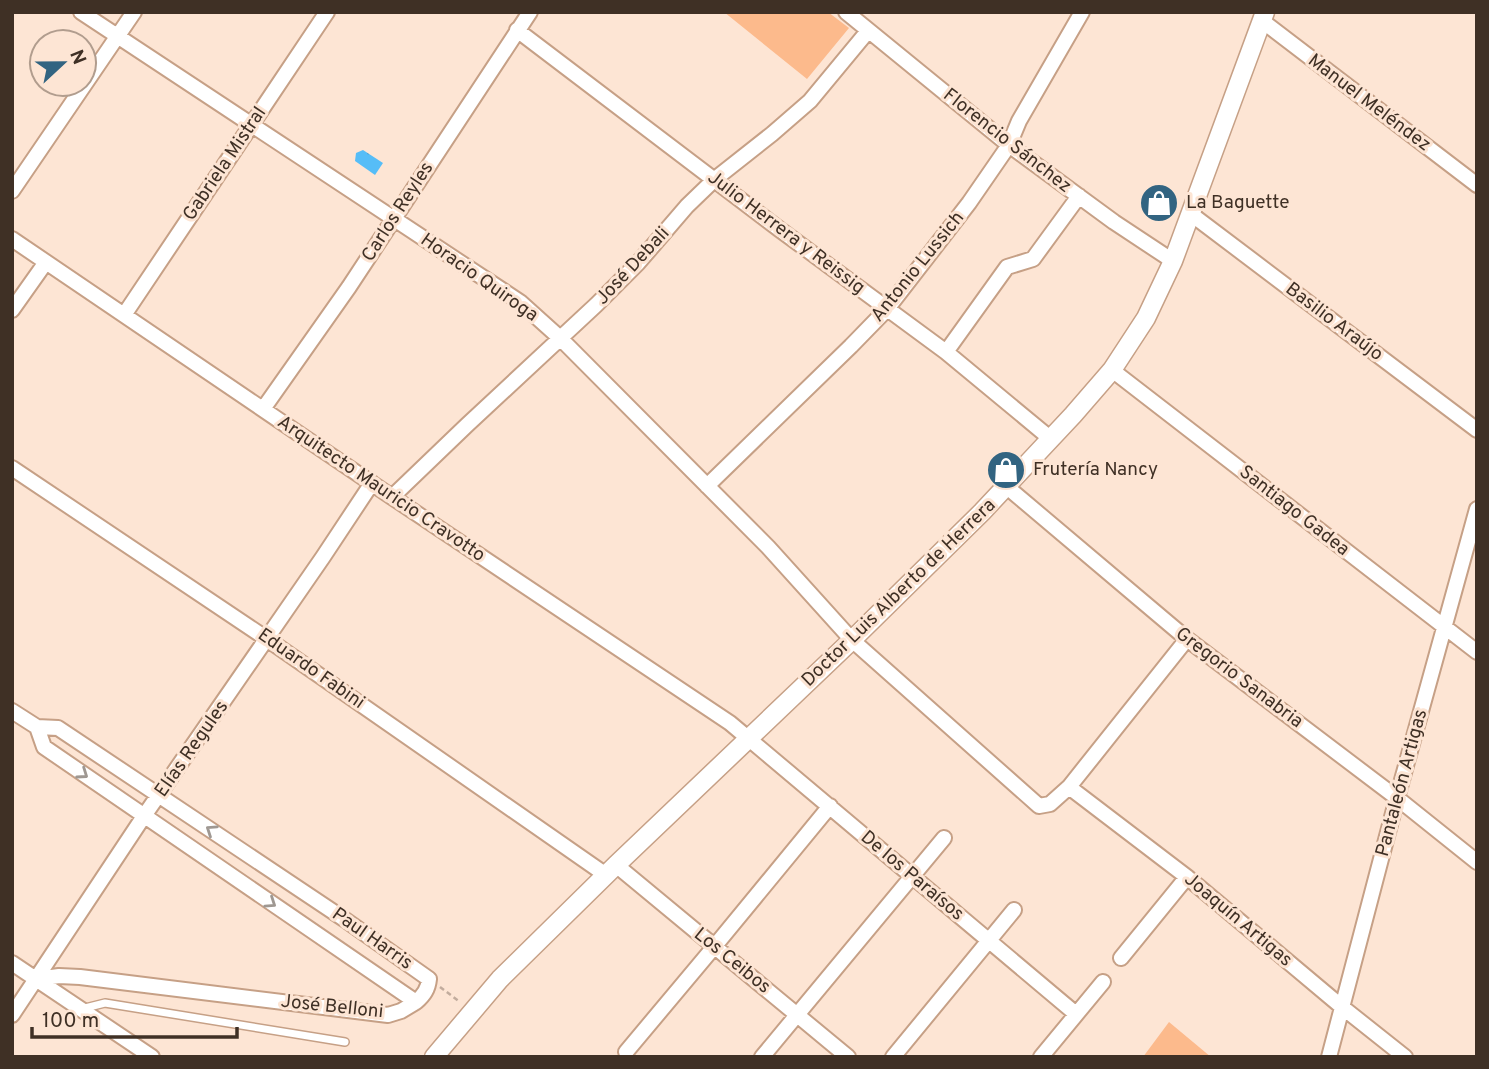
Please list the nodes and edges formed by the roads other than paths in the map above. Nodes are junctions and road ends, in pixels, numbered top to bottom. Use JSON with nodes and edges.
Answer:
{"nodes":[{"id":1,"x":80,"y":12,"type":"edge"},
{"id":2,"x":134,"y":12,"type":"edge"},
{"id":3,"x":327,"y":12,"type":"edge"},
{"id":4,"x":530,"y":12,"type":"edge"},
{"id":5,"x":846,"y":12,"type":"edge"},
{"id":6,"x":1082,"y":12,"type":"edge"},
{"id":7,"x":1263,"y":16,"type":"edge"},
{"id":8,"x":517,"y":30,"type":"junction"},
{"id":9,"x":868,"y":31,"type":"junction"},
{"id":10,"x":118,"y":37,"type":"junction"},
{"id":11,"x":251,"y":125,"type":"junction"},
{"id":12,"x":1009,"y":145,"type":"junction"},
{"id":13,"x":715,"y":179,"type":"junction"},
{"id":14,"x":1477,"y":185,"type":"edge"},
{"id":15,"x":12,"y":191,"type":"edge"},
{"id":16,"x":1079,"y":196,"type":"junction"},
{"id":17,"x":1191,"y":214,"type":"junction"},
{"id":18,"x":394,"y":219,"type":"junction"},
{"id":19,"x":12,"y":239,"type":"edge"},
{"id":20,"x":1173,"y":261,"type":"junction"},
{"id":21,"x":46,"y":262,"type":"junction"},
{"id":22,"x":887,"y":309,"type":"junction"},
{"id":23,"x":12,"y":310,"type":"edge"},
{"id":24,"x":124,"y":315,"type":"junction"},
{"id":25,"x":560,"y":338,"type":"junction"},
{"id":26,"x":946,"y":352,"type":"junction"},
{"id":27,"x":1112,"y":370,"type":"junction"},
{"id":28,"x":263,"y":410,"type":"junction"},
{"id":29,"x":1477,"y":430,"type":"edge"},
{"id":30,"x":1051,"y":439,"type":"junction"},
{"id":31,"x":12,"y":468,"type":"edge"},
{"id":32,"x":372,"y":483,"type":"junction"},
{"id":33,"x":707,"y":486,"type":"junction"},
{"id":34,"x":1007,"y":486,"type":"junction"},
{"id":35,"x":393,"y":497,"type":"junction"},
{"id":36,"x":1477,"y":509,"type":"edge"},
{"id":37,"x":1444,"y":626,"type":"junction"},
{"id":38,"x":267,"y":639,"type":"junction"},
{"id":39,"x":1187,"y":639,"type":"junction"},
{"id":40,"x":852,"y":640,"type":"junction"},
{"id":41,"x":1477,"y":652,"type":"edge"},
{"id":42,"x":12,"y":711,"type":"edge"},
{"id":43,"x":37,"y":727,"type":"junction"},
{"id":44,"x":749,"y":738,"type":"junction"},
{"id":45,"x":1069,"y":787,"type":"junction"},
{"id":46,"x":159,"y":796,"type":"junction"},
{"id":47,"x":1397,"y":798,"type":"junction"},
{"id":48,"x":830,"y":806,"type":"junction"},
{"id":49,"x":144,"y":816,"type":"junction"},
{"id":50,"x":944,"y":838,"type":"dead end"},
{"id":51,"x":1477,"y":862,"type":"edge"},
{"id":52,"x":611,"y":870,"type":"junction"},
{"id":53,"x":912,"y":876,"type":"junction"},
{"id":54,"x":1187,"y":877,"type":"junction"},
{"id":55,"x":1014,"y":910,"type":"dead end"},
{"id":56,"x":989,"y":941,"type":"junction"},
{"id":57,"x":714,"y":947,"type":"junction"},
{"id":58,"x":1121,"y":958,"type":"dead end"},
{"id":59,"x":16,"y":967,"type":"edge"},
{"id":60,"x":37,"y":979,"type":"junction"},
{"id":61,"x":1103,"y":982,"type":"dead end"},
{"id":62,"x":19,"y":993,"type":"edge"},
{"id":63,"x":416,"y":1002,"type":"junction"},
{"id":64,"x":1342,"y":1007,"type":"junction"},
{"id":65,"x":81,"y":1009,"type":"junction"},
{"id":66,"x":1076,"y":1014,"type":"junction"},
{"id":67,"x":12,"y":1015,"type":"edge"},
{"id":68,"x":797,"y":1015,"type":"junction"},
{"id":69,"x":345,"y":1042,"type":"dead end"},
{"id":70,"x":625,"y":1052,"type":"dead end"},
{"id":71,"x":152,"y":1057,"type":"edge"},
{"id":72,"x":434,"y":1057,"type":"edge"},
{"id":73,"x":762,"y":1057,"type":"edge"},
{"id":74,"x":848,"y":1057,"type":"edge"},
{"id":75,"x":893,"y":1057,"type":"edge"},
{"id":76,"x":1041,"y":1057,"type":"edge"},
{"id":77,"x":1329,"y":1057,"type":"edge"},
{"id":78,"x":1405,"y":1057,"type":"edge"}],
"edges":[{"from":1,"to":10,"type":"street","name":"Horacio Quiroga"},
{"from":2,"to":10,"type":"street"},
{"from":3,"to":11,"type":"street","name":"Gabriela Mistral"},
{"from":4,"to":8,"type":"street","name":"Carlos Reyles"},
{"from":5,"to":9,"type":"street","name":"Florencio Sánchez"},
{"from":6,"to":12,"type":"street","name":"Antonio Lussich"},
{"from":7,"to":14,"type":"street","name":"Manuel Meléndez"},
{"from":7,"to":17,"type":"street","name":"Doctor Luis Alberto de Herrera"},
{"from":8,"to":13,"type":"street","name":"Julio Herrera y Reissig"},
{"from":8,"to":18,"type":"street","name":"Carlos Reyles"},
{"from":9,"to":12,"type":"street","name":"Florencio Sánchez"},
{"from":9,"to":13,"type":"street","name":"José Debali"},
{"from":10,"to":11,"type":"street","name":"Horacio Quiroga"},
{"from":10,"to":15,"type":"street"},
{"from":11,"to":18,"type":"street","name":"Horacio Quiroga"},
{"from":11,"to":24,"type":"street","name":"Gabriela Mistral"},
{"from":12,"to":16,"type":"street","name":"Florencio Sánchez"},
{"from":12,"to":22,"type":"street","name":"Antonio Lussich"},
{"from":13,"to":22,"type":"street","name":"Julio Herrera y Reissig"},
{"from":13,"to":25,"type":"street","name":"José Debali"},
{"from":16,"to":20,"type":"street","name":"Florencio Sánchez"},
{"from":16,"to":26,"type":"street"},
{"from":17,"to":20,"type":"street","name":"Doctor Luis Alberto de Herrera"},
{"from":17,"to":29,"type":"street","name":"Basilio Araújo"},
{"from":18,"to":25,"type":"street","name":"Horacio Quiroga"},
{"from":18,"to":28,"type":"street","name":"Carlos Reyles"},
{"from":19,"to":21,"type":"street","name":"Arquitecto Mauricio Cravotto"},
{"from":20,"to":27,"type":"street","name":"Doctor Luis Alberto de Herrera"},
{"from":21,"to":23,"type":"street"},
{"from":21,"to":24,"type":"street","name":"Arquitecto Mauricio Cravotto"},
{"from":22,"to":26,"type":"street","name":"Julio Herrera y Reissig"},
{"from":22,"to":33,"type":"street","name":"Antonio Lussich"},
{"from":24,"to":28,"type":"street","name":"Arquitecto Mauricio Cravotto"},
{"from":25,"to":33,"type":"street","name":"Horacio Quiroga"},
{"from":25,"to":35,"type":"street","name":"José Debali"},
{"from":26,"to":30,"type":"street","name":"Julio Herrera y Reissig"},
{"from":27,"to":30,"type":"street","name":"Doctor Luis Alberto de Herrera"},
{"from":27,"to":37,"type":"street","name":"Santiago Gadea"},
{"from":28,"to":32,"type":"street","name":"Arquitecto Mauricio Cravotto"},
{"from":30,"to":34,"type":"street","name":"Doctor Luis Alberto de Herrera"},
{"from":31,"to":38,"type":"street","name":"Eduardo Fabini"},
{"from":32,"to":35,"type":"street","name":"Arquitecto Mauricio Cravotto"},
{"from":32,"to":38,"type":"street","name":"Elías Regules"},
{"from":33,"to":40,"type":"street","name":"Horacio Quiroga"},
{"from":34,"to":39,"type":"street","name":"Gregorio Sanabria"},
{"from":34,"to":40,"type":"street","name":"Doctor Luis Alberto de Herrera"},
{"from":35,"to":44,"type":"street","name":"Arquitecto Mauricio Cravotto"},
{"from":36,"to":37,"type":"street","name":"Pantaleón Artigas"},
{"from":37,"to":41,"type":"street","name":"Santiago Gadea"},
{"from":37,"to":47,"type":"street","name":"Pantaleón Artigas"},
{"from":38,"to":46,"type":"street","name":"Elías Regules"},
{"from":38,"to":52,"type":"street","name":"Eduardo Fabini"},
{"from":39,"to":45,"type":"street"},
{"from":39,"to":47,"type":"street","name":"Gregorio Sanabria"},
{"from":40,"to":44,"type":"street","name":"Doctor Luis Alberto de Herrera"},
{"from":40,"to":45,"type":"street"},
{"from":42,"to":43,"type":"street","name":"Paul Harris"},
{"from":43,"to":46,"type":"street","name":"Paul Harris"},
{"from":43,"to":49,"type":"street","name":"Paul Harris","one_way":true},
{"from":44,"to":48,"type":"street","name":"De los Paraísos"},
{"from":44,"to":52,"type":"street","name":"Doctor Luis Alberto de Herrera"},
{"from":45,"to":54,"type":"street","name":"Joaquín Artigas"},
{"from":46,"to":49,"type":"street","name":"Elías Regules"},
{"from":63,"to":46,"type":"street","name":"Paul Harris","one_way":true},
{"from":47,"to":51,"type":"street","name":"Gregorio Sanabria"},
{"from":47,"to":64,"type":"street","name":"Pantaleón Artigas"},
{"from":48,"to":53,"type":"street","name":"De los Paraísos"},
{"from":48,"to":57,"type":"street"},
{"from":49,"to":60,"type":"street","name":"Elías Regules"},
{"from":49,"to":63,"type":"street","name":"Paul Harris","one_way":true},
{"from":50,"to":53,"type":"street"},
{"from":52,"to":57,"type":"street","name":"Los Ceibos"},
{"from":52,"to":72,"type":"street","name":"Doctor Luis Alberto de Herrera"},
{"from":53,"to":56,"type":"street","name":"De los Paraísos"},
{"from":53,"to":68,"type":"street"},
{"from":54,"to":58,"type":"street"},
{"from":54,"to":64,"type":"street","name":"Joaquín Artigas"},
{"from":55,"to":56,"type":"street"},
{"from":56,"to":66,"type":"street","name":"De los Paraísos"},
{"from":56,"to":75,"type":"street"},
{"from":57,"to":68,"type":"street","name":"Los Ceibos"},
{"from":57,"to":70,"type":"street"},
{"from":59,"to":60,"type":"street"},
{"from":60,"to":62,"type":"street","name":"Elías Regules"},
{"from":60,"to":63,"type":"street","name":"José Belloni"},
{"from":60,"to":65,"type":"street"},
{"from":61,"to":66,"type":"street"},
{"from":62,"to":67,"type":"street","name":"Elías Regules"},
{"from":64,"to":77,"type":"street","name":"Pantaleón Artigas"},
{"from":64,"to":78,"type":"street","name":"Joaquín Artigas"},
{"from":65,"to":69,"type":"lane"},
{"from":65,"to":71,"type":"street"},
{"from":66,"to":76,"type":"street"},
{"from":68,"to":73,"type":"street"},
{"from":68,"to":74,"type":"street","name":"Los Ceibos"}]}
